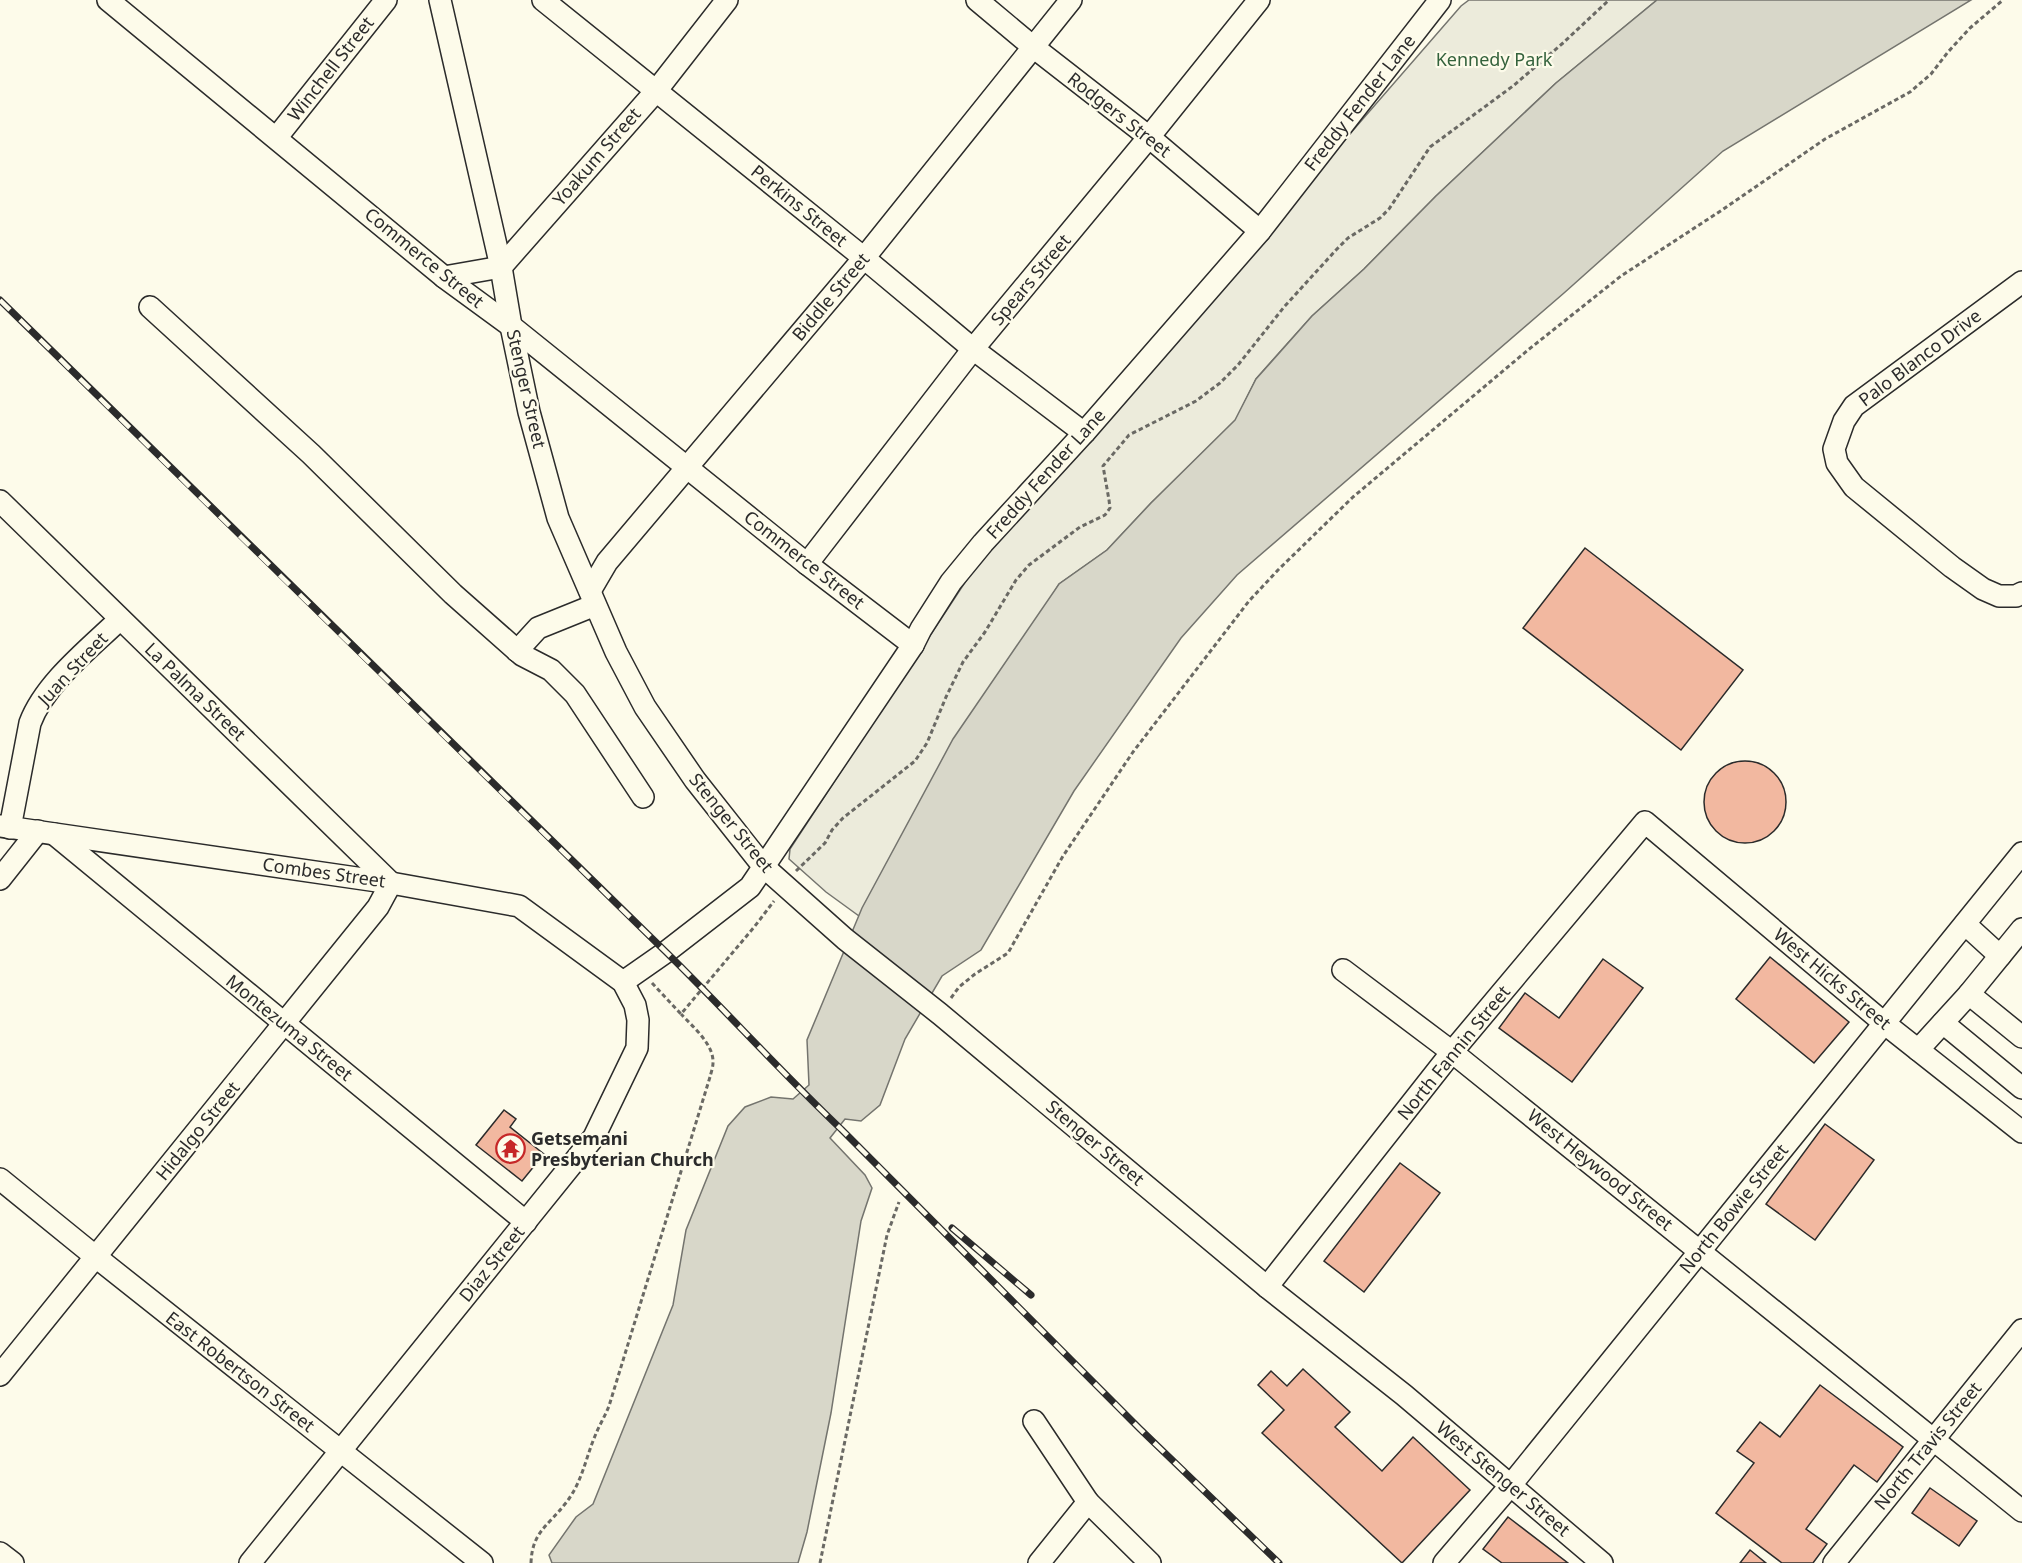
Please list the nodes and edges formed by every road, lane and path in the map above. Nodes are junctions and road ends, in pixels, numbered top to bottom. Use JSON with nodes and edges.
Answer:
{"nodes":[{"id":1,"x":108,"y":0,"type":"edge"},
{"id":2,"x":386,"y":0,"type":"edge"},
{"id":3,"x":440,"y":0,"type":"edge"},
{"id":4,"x":543,"y":0,"type":"edge"},
{"id":5,"x":727,"y":0,"type":"edge"},
{"id":6,"x":977,"y":0,"type":"edge"},
{"id":7,"x":1071,"y":0,"type":"edge"},
{"id":8,"x":1259,"y":0,"type":"edge"},
{"id":9,"x":1452,"y":0,"type":"edge"},
{"id":10,"x":1609,"y":0,"type":"edge"},
{"id":11,"x":2003,"y":0,"type":"edge"},
{"id":12,"x":1429,"y":4,"type":"edge"},
{"id":13,"x":1032,"y":46,"type":"junction"},
{"id":14,"x":656,"y":91,"type":"junction"},
{"id":15,"x":277,"y":137,"type":"junction"},
{"id":16,"x":1149,"y":137,"type":"junction"},
{"id":17,"x":1260,"y":231,"type":"junction"},
{"id":18,"x":864,"y":258,"type":"junction"},
{"id":19,"x":501,"y":267,"type":"junction"},
{"id":20,"x":444,"y":277,"type":"junction"},
{"id":21,"x":2022,"y":282,"type":"edge"},
{"id":22,"x":150,"y":307,"type":"dead end"},
{"id":23,"x":511,"y":326,"type":"junction"},
{"id":24,"x":973,"y":350,"type":"junction"},
{"id":25,"x":1084,"y":433,"type":"junction"},
{"id":26,"x":688,"y":468,"type":"junction"},
{"id":27,"x":0,"y":501,"type":"edge"},
{"id":28,"x":807,"y":564,"type":"junction"},
{"id":29,"x":2022,"y":593,"type":"edge"},
{"id":30,"x":592,"y":598,"type":"junction"},
{"id":31,"x":120,"y":619,"type":"junction"},
{"id":32,"x":913,"y":645,"type":"junction"},
{"id":33,"x":517,"y":651,"type":"junction"},
{"id":34,"x":643,"y":797,"type":"dead end"},
{"id":35,"x":1645,"y":822,"type":"joint"},
{"id":36,"x":5,"y":827,"type":"edge"},
{"id":37,"x":45,"y":832,"type":"junction"},
{"id":38,"x":2022,"y":853,"type":"edge"},
{"id":39,"x":763,"y":866,"type":"junction"},
{"id":40,"x":0,"y":879,"type":"edge"},
{"id":41,"x":391,"y":883,"type":"junction"},
{"id":42,"x":785,"y":885,"type":"junction"},
{"id":43,"x":1965,"y":924,"type":"junction"},
{"id":44,"x":2022,"y":929,"type":"edge"},
{"id":45,"x":2000,"y":956,"type":"junction"},
{"id":46,"x":640,"y":970,"type":"junction"},
{"id":47,"x":1343,"y":970,"type":"dead end"},
{"id":48,"x":623,"y":982,"type":"junction"},
{"id":49,"x":1970,"y":994,"type":"junction"},
{"id":50,"x":681,"y":1014,"type":"junction"},
{"id":51,"x":940,"y":1014,"type":"junction"},
{"id":52,"x":1884,"y":1023,"type":"junction"},
{"id":53,"x":1943,"y":1023,"type":"junction"},
{"id":54,"x":285,"y":1024,"type":"junction"},
{"id":55,"x":2022,"y":1037,"type":"edge"},
{"id":56,"x":1918,"y":1050,"type":"junction"},
{"id":57,"x":1452,"y":1052,"type":"junction"},
{"id":58,"x":2022,"y":1088,"type":"edge"},
{"id":59,"x":2022,"y":1132,"type":"edge"},
{"id":60,"x":0,"y":1179,"type":"edge"},
{"id":61,"x":899,"y":1202,"type":"dead end"},
{"id":62,"x":526,"y":1222,"type":"junction"},
{"id":63,"x":1700,"y":1250,"type":"junction"},
{"id":64,"x":96,"y":1257,"type":"junction"},
{"id":65,"x":1267,"y":1287,"type":"junction"},
{"id":66,"x":2022,"y":1330,"type":"edge"},
{"id":67,"x":0,"y":1375,"type":"edge"},
{"id":68,"x":1404,"y":1395,"type":"joint"},
{"id":69,"x":1034,"y":1420,"type":"dead end"},
{"id":70,"x":1934,"y":1438,"type":"junction"},
{"id":71,"x":340,"y":1451,"type":"junction"},
{"id":72,"x":1510,"y":1486,"type":"junction"},
{"id":73,"x":1088,"y":1502,"type":"junction"},
{"id":74,"x":2022,"y":1511,"type":"edge"},
{"id":75,"x":0,"y":1553,"type":"edge"},
{"id":76,"x":12,"y":1563,"type":"edge"},
{"id":77,"x":249,"y":1563,"type":"edge"},
{"id":78,"x":483,"y":1563,"type":"edge"},
{"id":79,"x":531,"y":1563,"type":"edge"},
{"id":80,"x":820,"y":1563,"type":"edge"},
{"id":81,"x":1039,"y":1563,"type":"edge"},
{"id":82,"x":1150,"y":1563,"type":"edge"},
{"id":83,"x":1444,"y":1563,"type":"edge"},
{"id":84,"x":1602,"y":1563,"type":"edge"},
{"id":85,"x":1834,"y":1563,"type":"edge"}],
"edges":[{"from":1,"to":15,"type":"street","name":"Commerce Street"},
{"from":2,"to":15,"type":"street","name":"Winchell Street"},
{"from":3,"to":19,"type":"street","name":"Stenger Street"},
{"from":4,"to":14,"type":"street","name":"Perkins Street"},
{"from":5,"to":14,"type":"street","name":"Yoakum Street"},
{"from":6,"to":13,"type":"street","name":"Rodgers Street"},
{"from":7,"to":13,"type":"street","name":"Biddle Street"},
{"from":8,"to":16,"type":"street","name":"Spears Street"},
{"from":9,"to":12,"type":"street"},
{"from":10,"to":42,"type":"path"},
{"from":11,"to":51,"type":"path"},
{"from":12,"to":17,"type":"street","name":"Freddy Fender Lane"},
{"from":13,"to":16,"type":"street","name":"Rodgers Street"},
{"from":13,"to":18,"type":"street","name":"Biddle Street"},
{"from":14,"to":18,"type":"street","name":"Perkins Street"},
{"from":14,"to":19,"type":"street","name":"Yoakum Street"},
{"from":15,"to":20,"type":"street","name":"Commerce Street"},
{"from":16,"to":17,"type":"street","name":"Rodgers Street"},
{"from":16,"to":24,"type":"street","name":"Spears Street"},
{"from":17,"to":25,"type":"street","name":"Freddy Fender Lane"},
{"from":18,"to":24,"type":"street","name":"Perkins Street"},
{"from":18,"to":26,"type":"street","name":"Biddle Street"},
{"from":19,"to":20,"type":"street"},
{"from":19,"to":23,"type":"street","name":"Stenger Street"},
{"from":20,"to":23,"type":"street","name":"Commerce Street"},
{"from":21,"to":29,"type":"street","name":"Palo Blanco Drive"},
{"from":22,"to":33,"type":"street"},
{"from":23,"to":26,"type":"street","name":"Commerce Street"},
{"from":23,"to":30,"type":"street","name":"Stenger Street"},
{"from":24,"to":25,"type":"street","name":"Perkins Street"},
{"from":24,"to":28,"type":"street","name":"Spears Street"},
{"from":25,"to":32,"type":"street","name":"Freddy Fender Lane"},
{"from":26,"to":28,"type":"street","name":"Commerce Street"},
{"from":26,"to":30,"type":"street","name":"Biddle Street"},
{"from":27,"to":31,"type":"street","name":"La Palma Street"},
{"from":28,"to":32,"type":"street","name":"Commerce Street"},
{"from":30,"to":33,"type":"street"},
{"from":30,"to":39,"type":"street","name":"Stenger Street"},
{"from":31,"to":36,"type":"street","name":"Juan Street"},
{"from":31,"to":41,"type":"street","name":"La Palma Street"},
{"from":32,"to":39,"type":"street","name":"Freddy Fender Lane"},
{"from":33,"to":34,"type":"street"},
{"from":35,"to":52,"type":"street","name":"West Hicks Street"},
{"from":35,"to":57,"type":"street","name":"North Fannin Street"},
{"from":36,"to":37,"type":"street","name":"Combes Street"},
{"from":37,"to":40,"type":"street"},
{"from":37,"to":41,"type":"street","name":"Combes Street"},
{"from":37,"to":54,"type":"street","name":"Montezuma Street"},
{"from":38,"to":43,"type":"street","name":"North Bowie Street"},
{"from":39,"to":42,"type":"street","name":"Stenger Street"},
{"from":39,"to":46,"type":"street","name":"Freddy Fender Lane"},
{"from":41,"to":48,"type":"street","name":"Combes Street"},
{"from":41,"to":54,"type":"street","name":"Hidalgo Street"},
{"from":42,"to":50,"type":"path"},
{"from":42,"to":51,"type":"street","name":"Stenger Street"},
{"from":43,"to":45,"type":"street"},
{"from":43,"to":52,"type":"street","name":"North Bowie Street"},
{"from":44,"to":45,"type":"street"},
{"from":45,"to":49,"type":"street"},
{"from":46,"to":48,"type":"street"},
{"from":46,"to":50,"type":"path"},
{"from":47,"to":57,"type":"street","name":"West Heywood Street"},
{"from":48,"to":62,"type":"street","name":"Diaz Street"},
{"from":49,"to":53,"type":"street"},
{"from":49,"to":55,"type":"street"},
{"from":50,"to":79,"type":"path"},
{"from":51,"to":65,"type":"street","name":"Stenger Street"},
{"from":52,"to":56,"type":"street","name":"West Hicks Street"},
{"from":52,"to":63,"type":"street","name":"North Bowie Street"},
{"from":53,"to":56,"type":"street"},
{"from":53,"to":58,"type":"street"},
{"from":54,"to":62,"type":"street","name":"Montezuma Street"},
{"from":54,"to":64,"type":"street","name":"Hidalgo Street"},
{"from":56,"to":59,"type":"street","name":"West Hicks Street"},
{"from":57,"to":63,"type":"street","name":"West Heywood Street"},
{"from":57,"to":65,"type":"street","name":"North Fannin Street"},
{"from":60,"to":64,"type":"street","name":"East Robertson Street"},
{"from":61,"to":80,"type":"path"},
{"from":62,"to":71,"type":"street","name":"Diaz Street"},
{"from":63,"to":70,"type":"street","name":"West Heywood Street"},
{"from":63,"to":72,"type":"street","name":"North Bowie Street"},
{"from":64,"to":67,"type":"street","name":"Hidalgo Street"},
{"from":64,"to":71,"type":"street","name":"East Robertson Street"},
{"from":65,"to":68,"type":"street","name":"Stenger Street"},
{"from":66,"to":70,"type":"street","name":"North Travis Street"},
{"from":68,"to":72,"type":"street","name":"West Stenger Street"},
{"from":69,"to":73,"type":"street"},
{"from":70,"to":74,"type":"street","name":"West Heywood Street"},
{"from":70,"to":85,"type":"street","name":"North Travis Street"},
{"from":71,"to":77,"type":"street","name":"Diaz Street"},
{"from":71,"to":78,"type":"street","name":"East Robertson Street"},
{"from":72,"to":83,"type":"street","name":"North Bowie Street"},
{"from":72,"to":84,"type":"street","name":"West Stenger Street"},
{"from":73,"to":81,"type":"street"},
{"from":73,"to":82,"type":"street"},
{"from":75,"to":76,"type":"street"}]}
